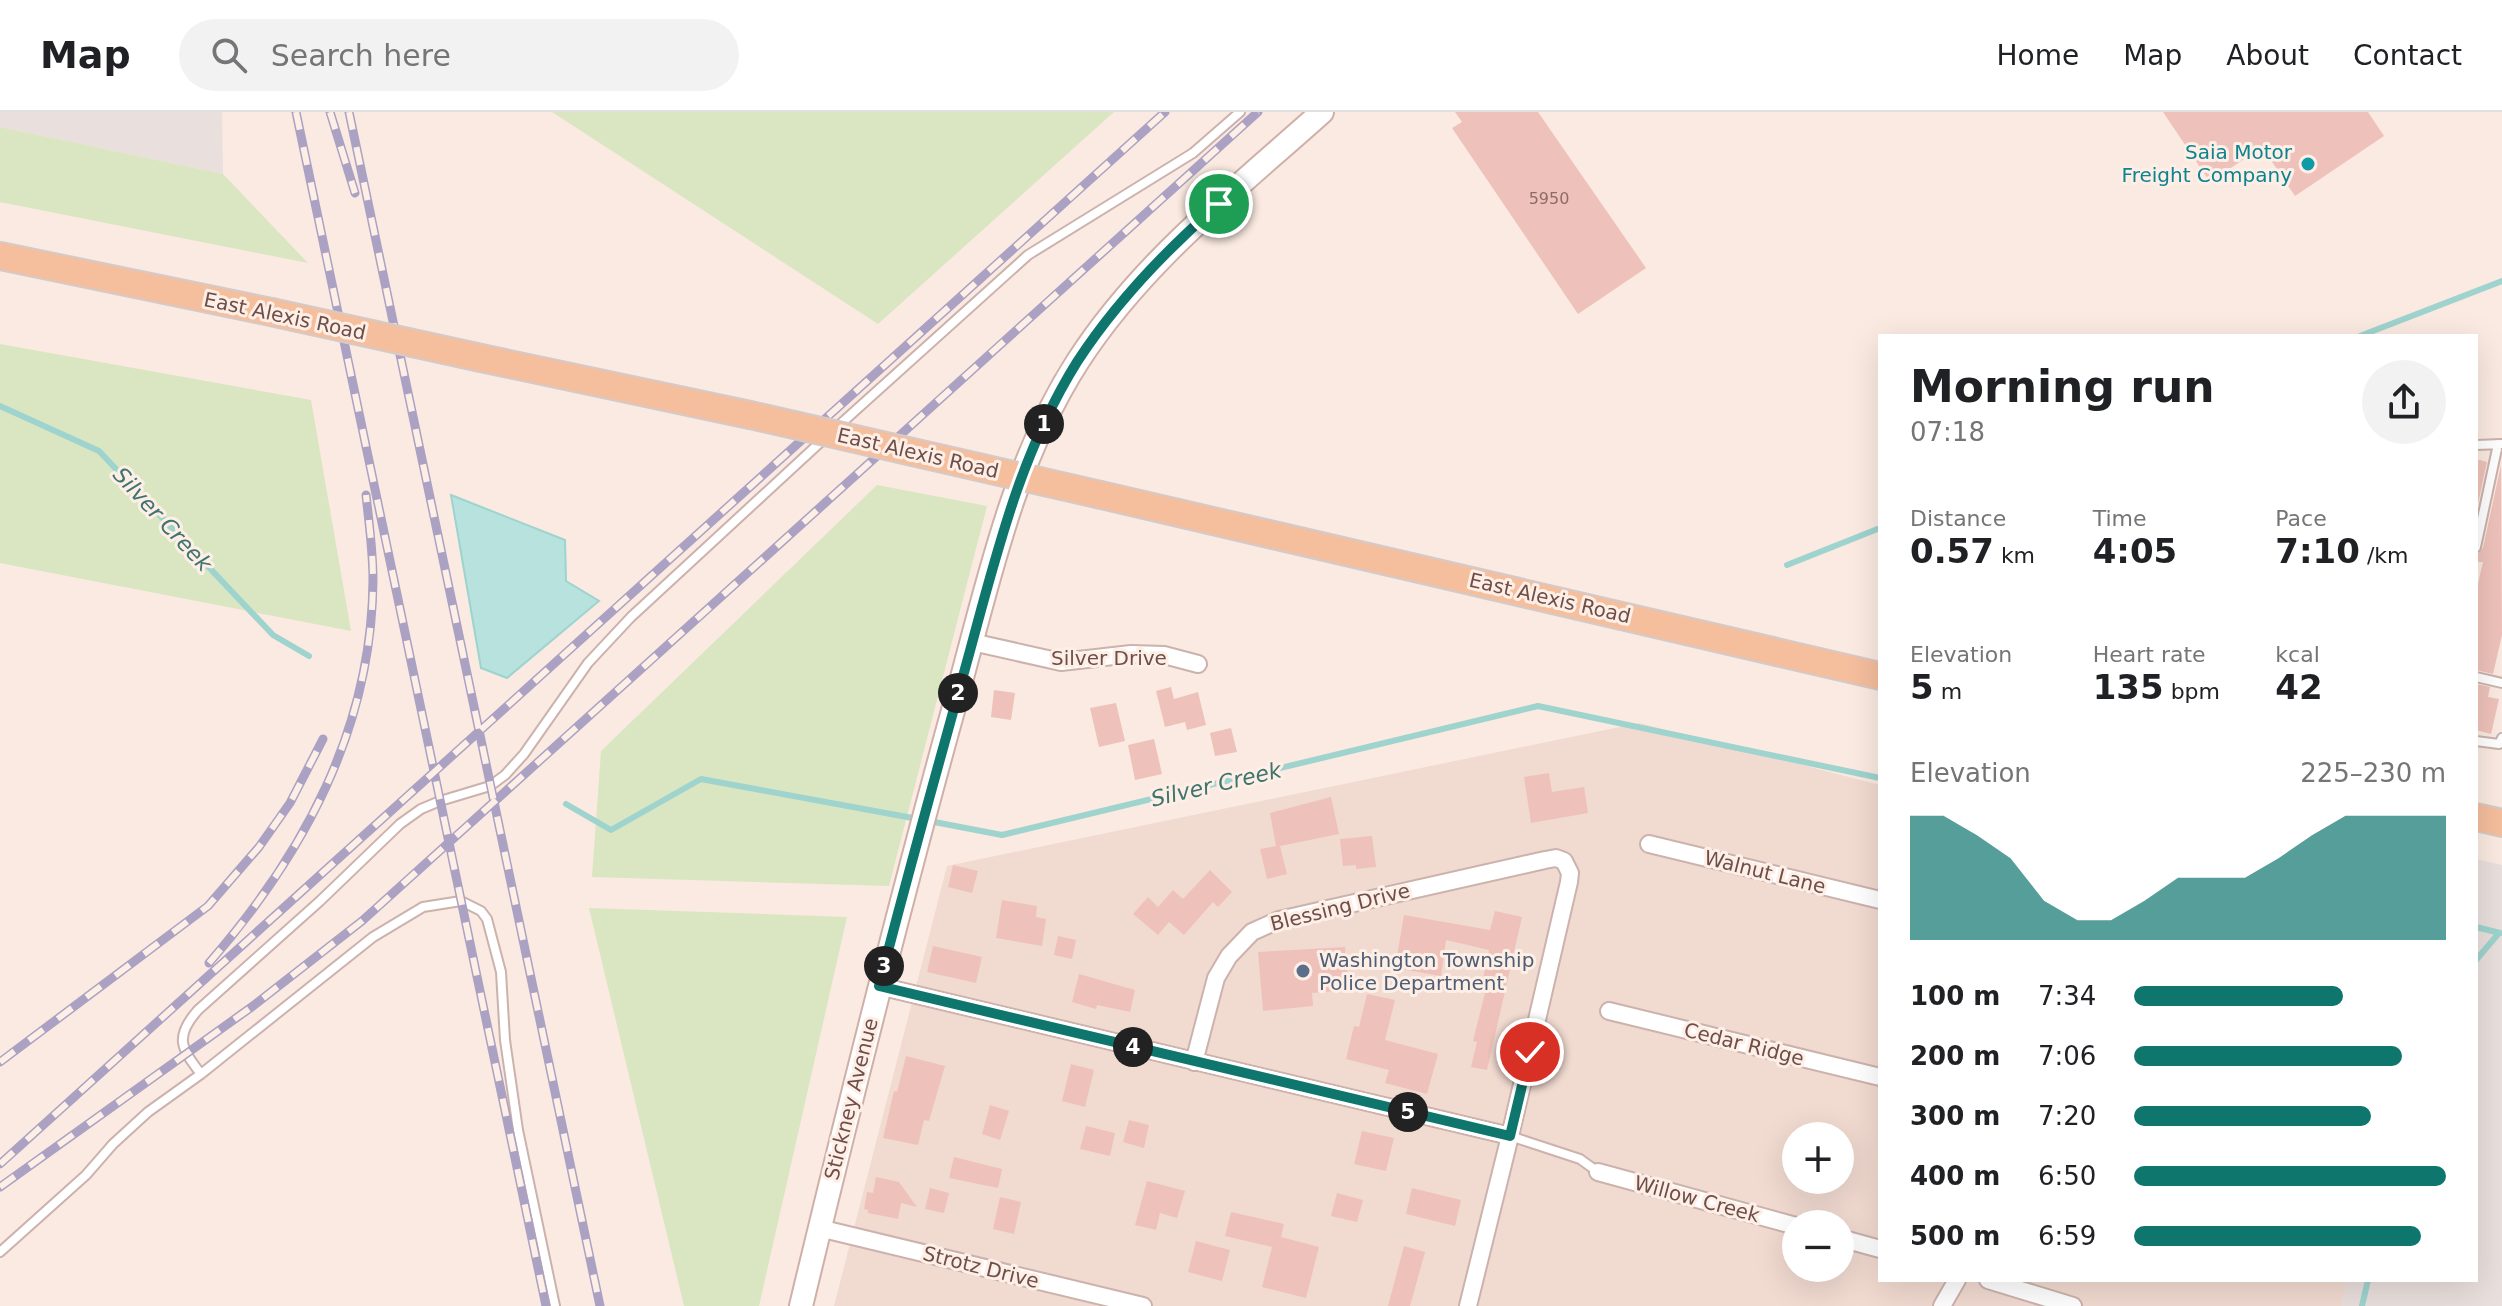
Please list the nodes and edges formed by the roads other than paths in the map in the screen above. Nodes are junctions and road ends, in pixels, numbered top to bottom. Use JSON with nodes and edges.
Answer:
{"nodes":[{"id":1,"x":1240,"y":112,"type":"edge"},
{"id":2,"x":1322,"y":112,"type":"edge"},
{"id":3,"x":0,"y":256,"type":"edge"},
{"id":4,"x":2500,"y":444,"type":"edge"},
{"id":5,"x":2478,"y":445,"type":"edge"},
{"id":6,"x":2478,"y":538,"type":"edge"},
{"id":7,"x":972,"y":642,"type":"junction"},
{"id":8,"x":1198,"y":664,"type":"dead end"},
{"id":9,"x":1878,"y":676,"type":"edge"},
{"id":10,"x":2478,"y":677,"type":"edge"},
{"id":11,"x":2502,"y":683,"type":"edge"},
{"id":12,"x":2502,"y":738,"type":"edge"},
{"id":13,"x":2478,"y":741,"type":"edge"},
{"id":14,"x":2478,"y":817,"type":"edge"},
{"id":15,"x":2502,"y":823,"type":"edge"},
{"id":16,"x":1649,"y":844,"type":"dead end"},
{"id":17,"x":1878,"y":900,"type":"edge"},
{"id":18,"x":879,"y":986,"type":"junction"},
{"id":19,"x":1609,"y":1011,"type":"dead end"},
{"id":20,"x":1194,"y":1062,"type":"junction"},
{"id":21,"x":201,"y":1074,"type":"junction"},
{"id":22,"x":1878,"y":1077,"type":"edge"},
{"id":23,"x":1510,"y":1136,"type":"junction"},
{"id":24,"x":1598,"y":1172,"type":"joint"},
{"id":25,"x":1782,"y":1222,"type":"edge"},
{"id":26,"x":819,"y":1228,"type":"junction"},
{"id":27,"x":1854,"y":1242,"type":"edge"},
{"id":28,"x":1878,"y":1248,"type":"edge"},
{"id":29,"x":0,"y":1252,"type":"edge"},
{"id":30,"x":1956,"y":1282,"type":"edge"},
{"id":31,"x":1995,"y":1282,"type":"edge"},
{"id":32,"x":555,"y":1306,"type":"edge"},
{"id":33,"x":801,"y":1306,"type":"edge"},
{"id":34,"x":1143,"y":1306,"type":"edge"},
{"id":35,"x":1468,"y":1306,"type":"edge"},
{"id":36,"x":1942,"y":1306,"type":"edge"},
{"id":37,"x":2073,"y":1306,"type":"edge"}],
"edges":[{"from":1,"to":21,"type":"lane"},
{"from":2,"to":7,"type":"street","name":"Stickney Avenue"},
{"from":3,"to":9,"type":"main road","name":"East Alexis Road","bridge":true},
{"from":4,"to":5,"type":"lane"},
{"from":4,"to":6,"type":"lane"},
{"from":7,"to":8,"type":"street","name":"Silver Drive"},
{"from":7,"to":18,"type":"street","name":"Stickney Avenue"},
{"from":10,"to":11,"type":"lane"},
{"from":12,"to":13,"type":"lane"},
{"from":14,"to":15,"type":"main road"},
{"from":16,"to":17,"type":"street","name":"Walnut Lane"},
{"from":18,"to":20,"type":"street"},
{"from":18,"to":26,"type":"street","name":"Stickney Avenue"},
{"from":19,"to":22,"type":"street","name":"Cedar Ridge"},
{"from":20,"to":23,"type":"street"},
{"from":20,"to":23,"type":"street","name":"Blessing Drive"},
{"from":21,"to":29,"type":"lane"},
{"from":21,"to":32,"type":"lane"},
{"from":23,"to":24,"type":"lane"},
{"from":23,"to":35,"type":"street"},
{"from":24,"to":25,"type":"street","name":"Willow Creek"},
{"from":26,"to":33,"type":"street","name":"Stickney Avenue"},
{"from":26,"to":34,"type":"street","name":"Strotz Drive"},
{"from":27,"to":28,"type":"street"},
{"from":30,"to":36,"type":"street"},
{"from":31,"to":37,"type":"street"}]}
